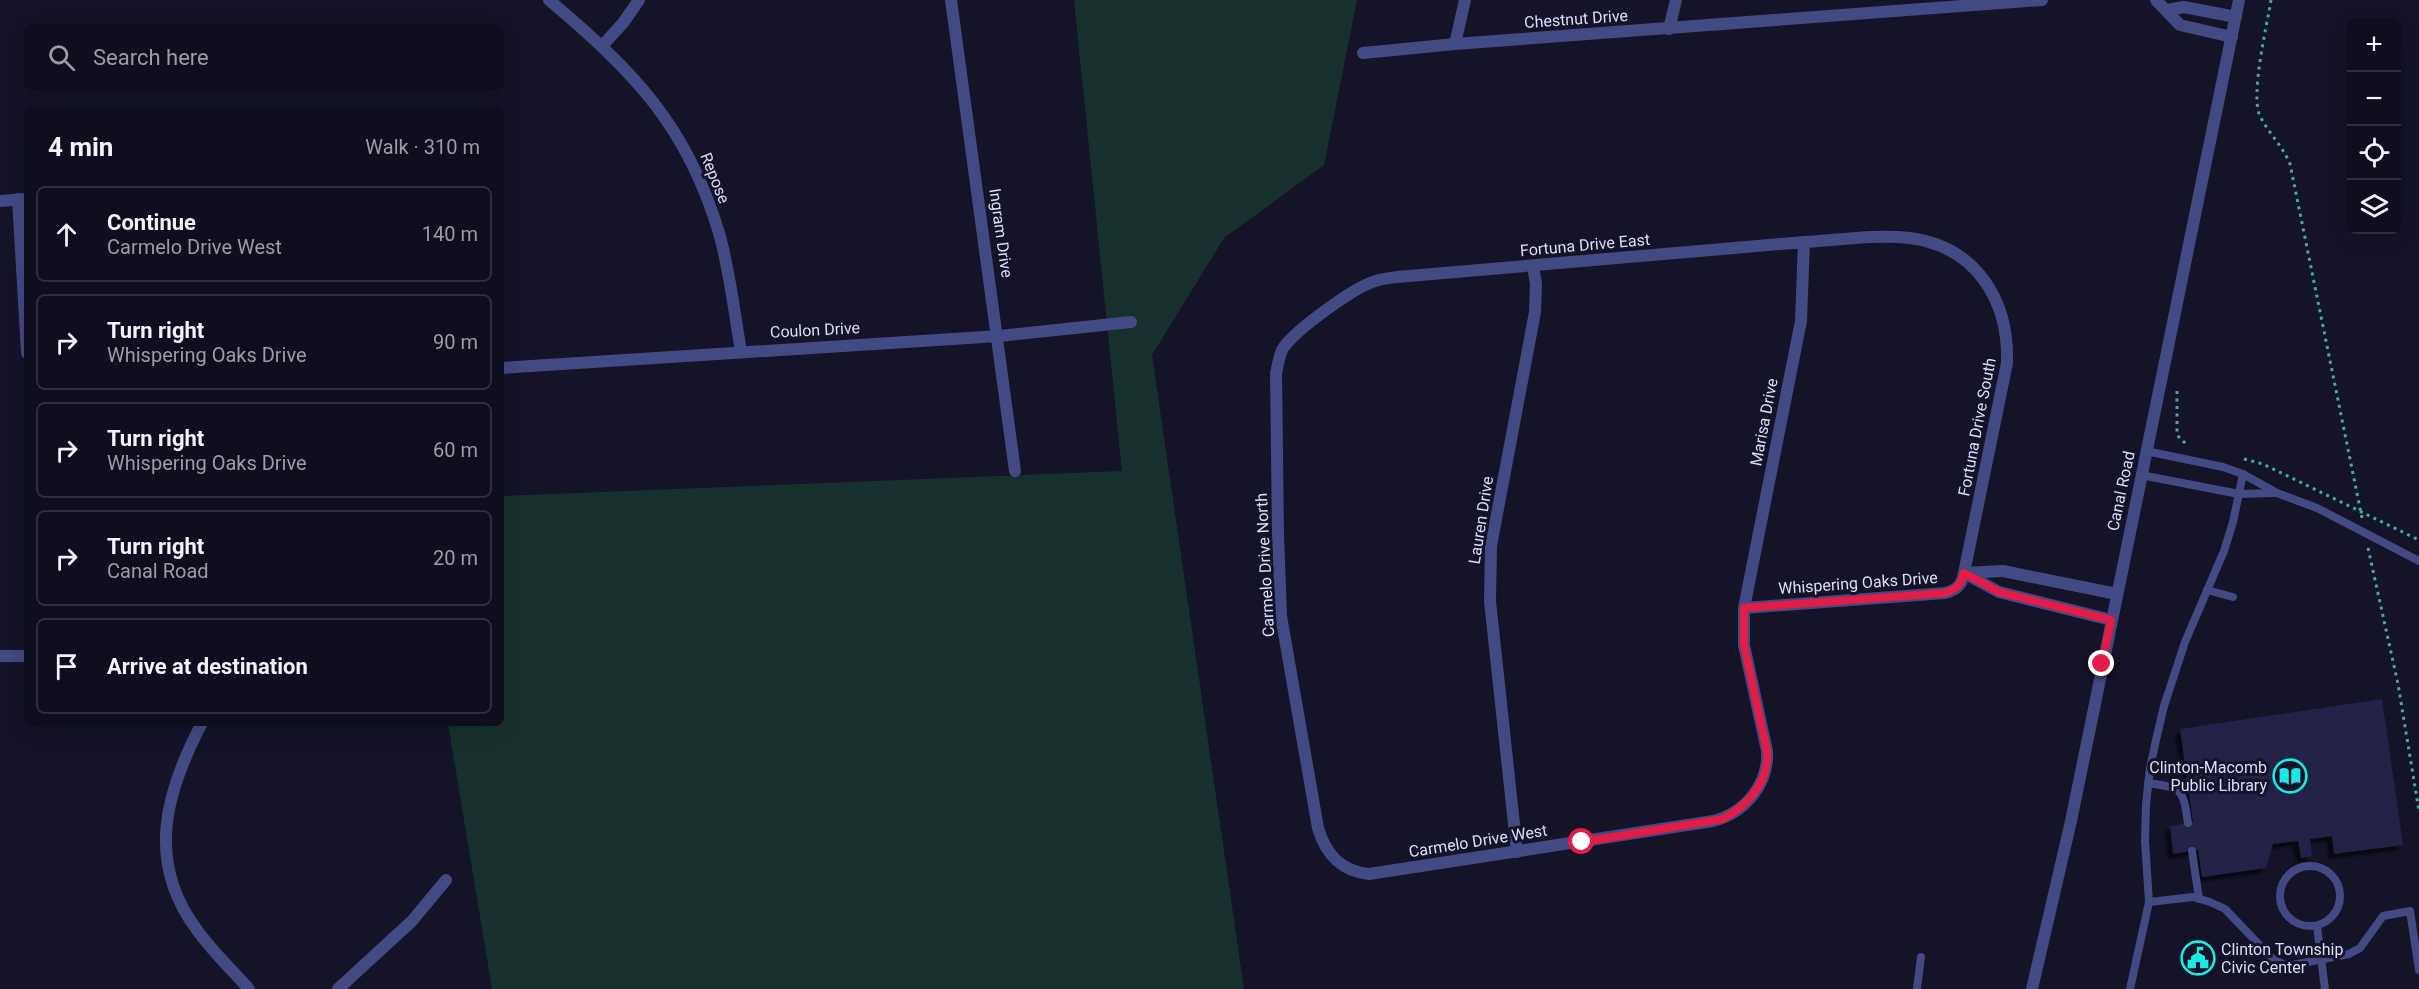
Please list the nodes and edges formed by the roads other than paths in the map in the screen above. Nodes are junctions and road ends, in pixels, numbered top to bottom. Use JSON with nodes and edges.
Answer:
{"nodes":[{"id":1,"x":549,"y":0,"type":"edge"},
{"id":2,"x":639,"y":0,"type":"edge"},
{"id":3,"x":951,"y":0,"type":"edge"},
{"id":4,"x":1465,"y":0,"type":"edge"},
{"id":5,"x":1676,"y":0,"type":"edge"},
{"id":6,"x":2042,"y":0,"type":"edge"},
{"id":7,"x":2156,"y":0,"type":"edge"},
{"id":8,"x":2239,"y":0,"type":"edge"},
{"id":9,"x":2167,"y":10,"type":"junction"},
{"id":10,"x":2236,"y":17,"type":"junction"},
{"id":11,"x":1670,"y":29,"type":"junction"},
{"id":12,"x":2232,"y":37,"type":"junction"},
{"id":13,"x":1455,"y":44,"type":"junction"},
{"id":14,"x":603,"y":45,"type":"junction"},
{"id":15,"x":1363,"y":52,"type":"dead end"},
{"id":16,"x":23,"y":199,"type":"edge"},
{"id":17,"x":0,"y":201,"type":"edge"},
{"id":18,"x":24,"y":238,"type":"edge"},
{"id":19,"x":1864,"y":238,"type":"joint"},
{"id":20,"x":1804,"y":242,"type":"junction"},
{"id":21,"x":1533,"y":266,"type":"junction"},
{"id":22,"x":1319,"y":315,"type":"joint"},
{"id":23,"x":1131,"y":322,"type":"dead end"},
{"id":24,"x":999,"y":336,"type":"junction"},
{"id":25,"x":741,"y":351,"type":"junction"},
{"id":26,"x":504,"y":368,"type":"edge"},
{"id":27,"x":2146,"y":451,"type":"junction"},
{"id":28,"x":1015,"y":471,"type":"dead end"},
{"id":29,"x":2243,"y":474,"type":"junction"},
{"id":30,"x":2141,"y":475,"type":"junction"},
{"id":31,"x":2277,"y":493,"type":"junction"},
{"id":32,"x":2239,"y":494,"type":"junction"},
{"id":33,"x":2419,"y":561,"type":"edge"},
{"id":34,"x":1964,"y":573,"type":"junction"},
{"id":35,"x":2207,"y":590,"type":"junction"},
{"id":36,"x":2117,"y":594,"type":"junction"},
{"id":37,"x":2233,"y":597,"type":"dead end"},
{"id":38,"x":1744,"y":608,"type":"junction"},
{"id":39,"x":2111,"y":620,"type":"junction"},
{"id":40,"x":0,"y":656,"type":"edge"},
{"id":41,"x":24,"y":656,"type":"edge"},
{"id":42,"x":200,"y":726,"type":"edge"},
{"id":43,"x":2148,"y":783,"type":"junction"},
{"id":44,"x":2188,"y":823,"type":"dead end"},
{"id":45,"x":2192,"y":851,"type":"dead end"},
{"id":46,"x":1516,"y":852,"type":"junction"},
{"id":47,"x":1333,"y":859,"type":"joint"},
{"id":48,"x":446,"y":880,"type":"dead end"},
{"id":49,"x":2199,"y":899,"type":"junction"},
{"id":50,"x":2149,"y":902,"type":"junction"},
{"id":51,"x":2316,"y":926,"type":"junction"},
{"id":52,"x":1921,"y":957,"type":"dead end"},
{"id":53,"x":2321,"y":961,"type":"junction"},
{"id":54,"x":2419,"y":970,"type":"edge"},
{"id":55,"x":249,"y":989,"type":"edge"},
{"id":56,"x":338,"y":989,"type":"edge"},
{"id":57,"x":1917,"y":989,"type":"edge"},
{"id":58,"x":2032,"y":989,"type":"edge"},
{"id":59,"x":2130,"y":989,"type":"edge"},
{"id":60,"x":2325,"y":989,"type":"edge"}],
"edges":[{"from":1,"to":14,"type":"street","name":"Repose"},
{"from":2,"to":14,"type":"street"},
{"from":3,"to":24,"type":"street","name":"Ingram Drive"},
{"from":4,"to":13,"type":"street"},
{"from":5,"to":11,"type":"street"},
{"from":6,"to":11,"type":"street","name":"Chestnut Drive"},
{"from":7,"to":9,"type":"street"},
{"from":8,"to":10,"type":"street","name":"Canal Road"},
{"from":9,"to":10,"type":"street"},
{"from":9,"to":12,"type":"street"},
{"from":10,"to":12,"type":"street","name":"Canal Road"},
{"from":11,"to":13,"type":"street","name":"Chestnut Drive"},
{"from":12,"to":27,"type":"street","name":"Canal Road"},
{"from":13,"to":15,"type":"street","name":"Chestnut Drive"},
{"from":14,"to":25,"type":"street","name":"Repose"},
{"from":16,"to":17,"type":"street"},
{"from":16,"to":18,"type":"street"},
{"from":19,"to":20,"type":"street","name":"Fortuna Drive East"},
{"from":19,"to":34,"type":"street","name":"Fortuna Drive South"},
{"from":20,"to":21,"type":"street","name":"Fortuna Drive East"},
{"from":20,"to":38,"type":"street","name":"Marisa Drive"},
{"from":21,"to":22,"type":"street","name":"Fortuna Drive East"},
{"from":21,"to":46,"type":"street","name":"Lauren Drive"},
{"from":22,"to":47,"type":"street","name":"Carmelo Drive North"},
{"from":23,"to":24,"type":"street","name":"Coulon Drive"},
{"from":24,"to":25,"type":"street","name":"Coulon Drive"},
{"from":24,"to":28,"type":"street","name":"Ingram Drive"},
{"from":25,"to":26,"type":"street","name":"Coulon Drive"},
{"from":27,"to":29,"type":"lane"},
{"from":27,"to":30,"type":"street","name":"Canal Road"},
{"from":29,"to":31,"type":"lane"},
{"from":29,"to":32,"type":"lane"},
{"from":30,"to":32,"type":"lane"},
{"from":30,"to":36,"type":"street","name":"Canal Road"},
{"from":31,"to":32,"type":"lane"},
{"from":31,"to":33,"type":"lane"},
{"from":32,"to":35,"type":"lane"},
{"from":34,"to":36,"type":"street"},
{"from":34,"to":38,"type":"street","name":"Whispering Oaks Drive"},
{"from":34,"to":39,"type":"street"},
{"from":35,"to":37,"type":"lane"},
{"from":35,"to":43,"type":"lane"},
{"from":36,"to":39,"type":"street","name":"Canal Road"},
{"from":38,"to":46,"type":"street","name":"Carmelo Drive West"},
{"from":39,"to":58,"type":"street","name":"Canal Road"},
{"from":40,"to":41,"type":"street"},
{"from":42,"to":55,"type":"street"},
{"from":43,"to":44,"type":"lane"},
{"from":43,"to":50,"type":"lane"},
{"from":45,"to":49,"type":"lane"},
{"from":46,"to":47,"type":"street","name":"Carmelo Drive West"},
{"from":48,"to":56,"type":"street"},
{"from":49,"to":50,"type":"lane"},
{"from":49,"to":53,"type":"lane"},
{"from":50,"to":59,"type":"lane"},
{"from":51,"to":51,"type":"lane"},
{"from":51,"to":53,"type":"lane"},
{"from":52,"to":57,"type":"lane"},
{"from":53,"to":54,"type":"lane"},
{"from":53,"to":60,"type":"lane"}]}
